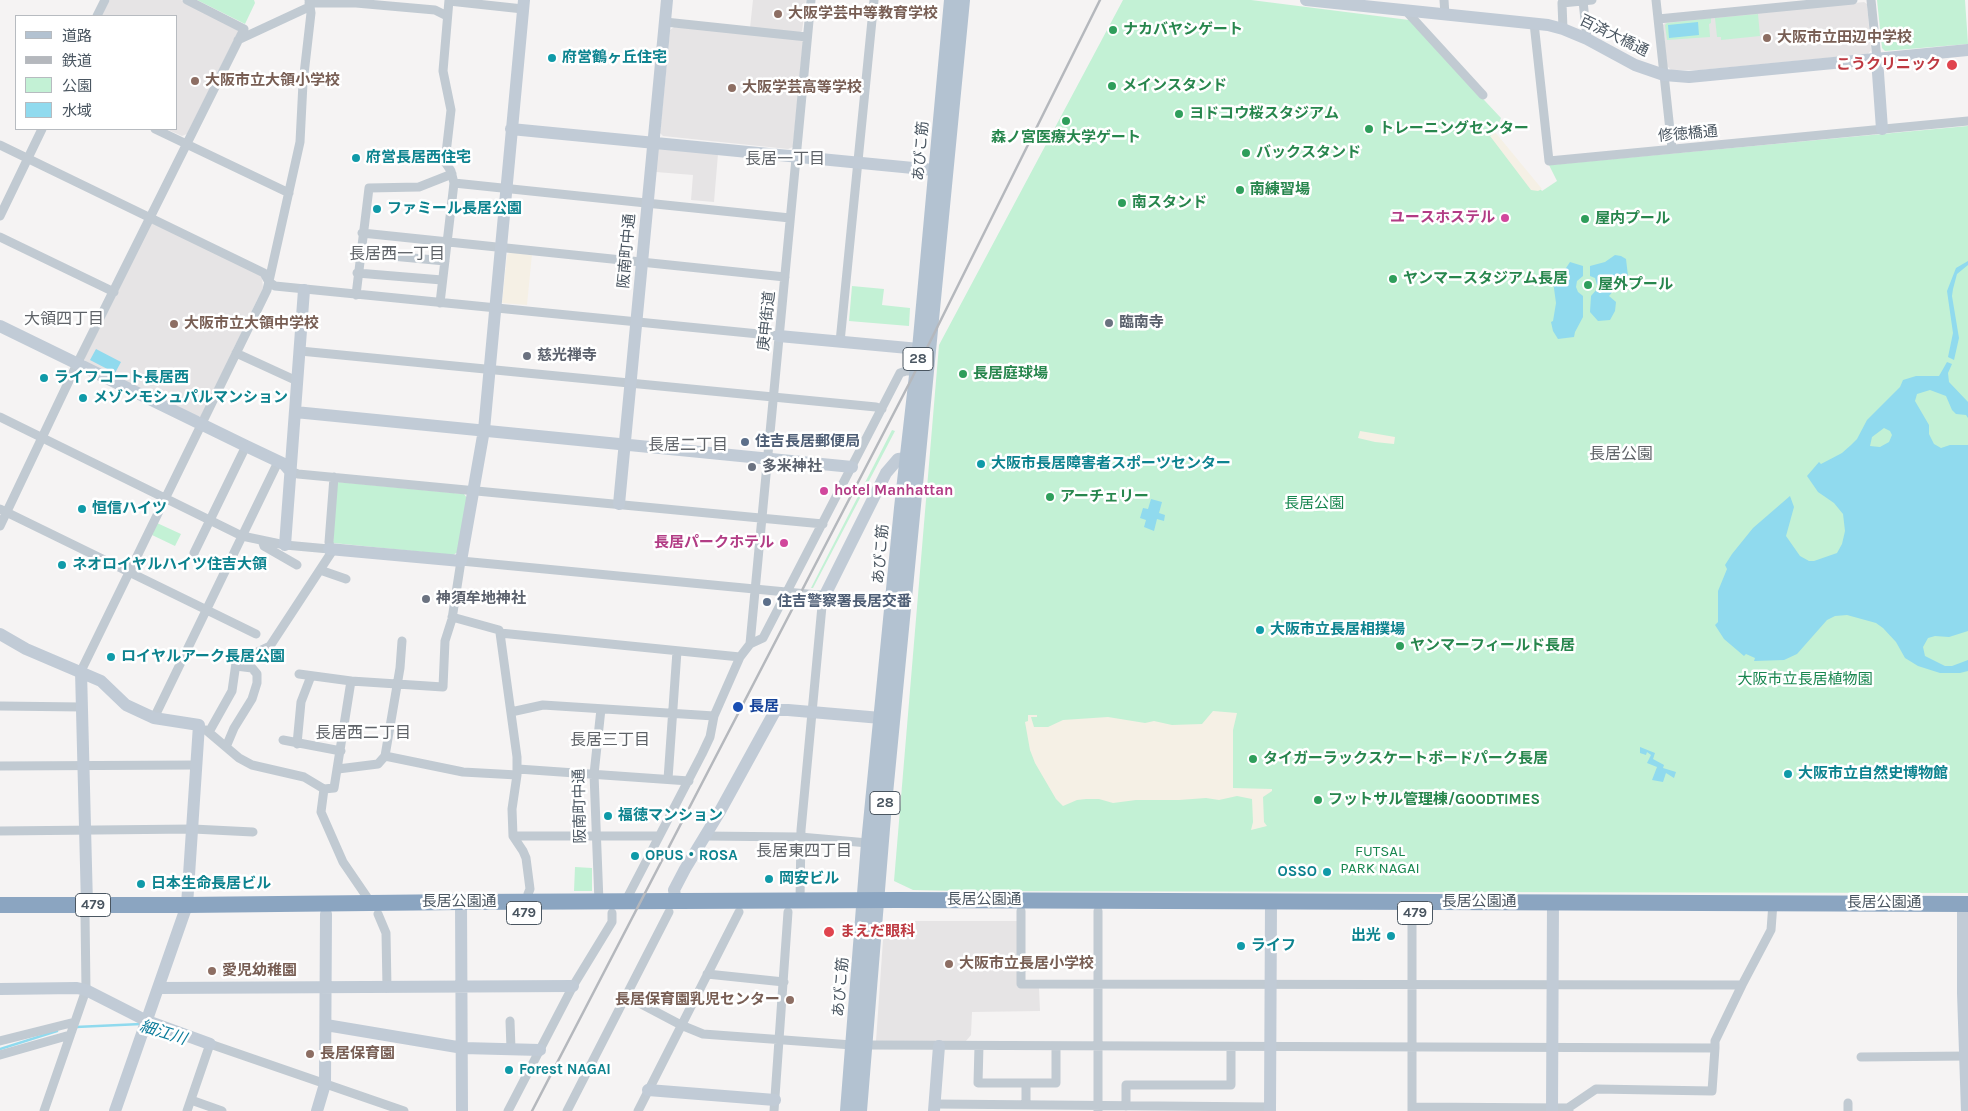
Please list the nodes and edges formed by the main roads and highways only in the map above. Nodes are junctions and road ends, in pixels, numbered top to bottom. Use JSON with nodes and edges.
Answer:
{"nodes":[{"id":1,"x":951,"y":0,"type":"edge"},
{"id":2,"x":963,"y":0,"type":"edge"},
{"id":3,"x":941,"y":170,"type":"junction"},
{"id":4,"x":0,"y":905,"type":"edge"},
{"id":5,"x":672,"y":906,"type":"junction"},
{"id":6,"x":870,"y":906,"type":"junction"},
{"id":7,"x":1271,"y":906,"type":"junction"},
{"id":8,"x":461,"y":907,"type":"junction"},
{"id":9,"x":794,"y":907,"type":"junction"},
{"id":10,"x":374,"y":908,"type":"junction"},
{"id":11,"x":86,"y":909,"type":"junction"},
{"id":12,"x":186,"y":909,"type":"junction"},
{"id":13,"x":1966,"y":909,"type":"edge"},
{"id":14,"x":0,"y":915,"type":"edge"},
{"id":15,"x":859,"y":1045,"type":"junction"},
{"id":16,"x":847,"y":1111,"type":"edge"},
{"id":17,"x":860,"y":1111,"type":"edge"}],
"edges":[{"from":1,"to":3,"type":"main road","name":"あびこ筋","number":"28"},
{"from":2,"to":3,"type":"main road","name":"あびこ筋","number":"28"},
{"from":3,"to":6,"type":"main road","name":"あびこ筋","number":"28"},
{"from":3,"to":6,"type":"main road","name":"あびこ筋","number":"28"},
{"from":4,"to":11,"type":"highway","name":"長居公園通","number":"479"},
{"from":5,"to":8,"type":"highway","name":"長居公園通","number":"479"},
{"from":5,"to":8,"type":"highway","name":"長居公園通","number":"479"},
{"from":5,"to":9,"type":"highway","name":"長居公園通","number":"479"},
{"from":5,"to":9,"type":"highway","name":"長居公園通","number":"479"},
{"from":6,"to":7,"type":"highway","name":"長居公園通","number":"479"},
{"from":6,"to":7,"type":"highway","name":"長居公園通","number":"479"},
{"from":6,"to":9,"type":"highway","name":"長居公園通","number":"479"},
{"from":6,"to":15,"type":"main road","name":"あびこ筋","number":"28"},
{"from":7,"to":13,"type":"highway","name":"長居公園通","number":"479"},
{"from":8,"to":10,"type":"highway","name":"長居公園通","number":"479"},
{"from":10,"to":12,"type":"highway","name":"長居公園通","number":"479"},
{"from":10,"to":12,"type":"highway","name":"長居公園通","number":"479"},
{"from":11,"to":12,"type":"highway","name":"長居公園通","number":"479"},
{"from":11,"to":14,"type":"highway","name":"長居公園通","number":"479"},
{"from":15,"to":16,"type":"main road","name":"あびこ筋","number":"28"},
{"from":15,"to":17,"type":"main road","name":"あびこ筋","number":"28"}]}
